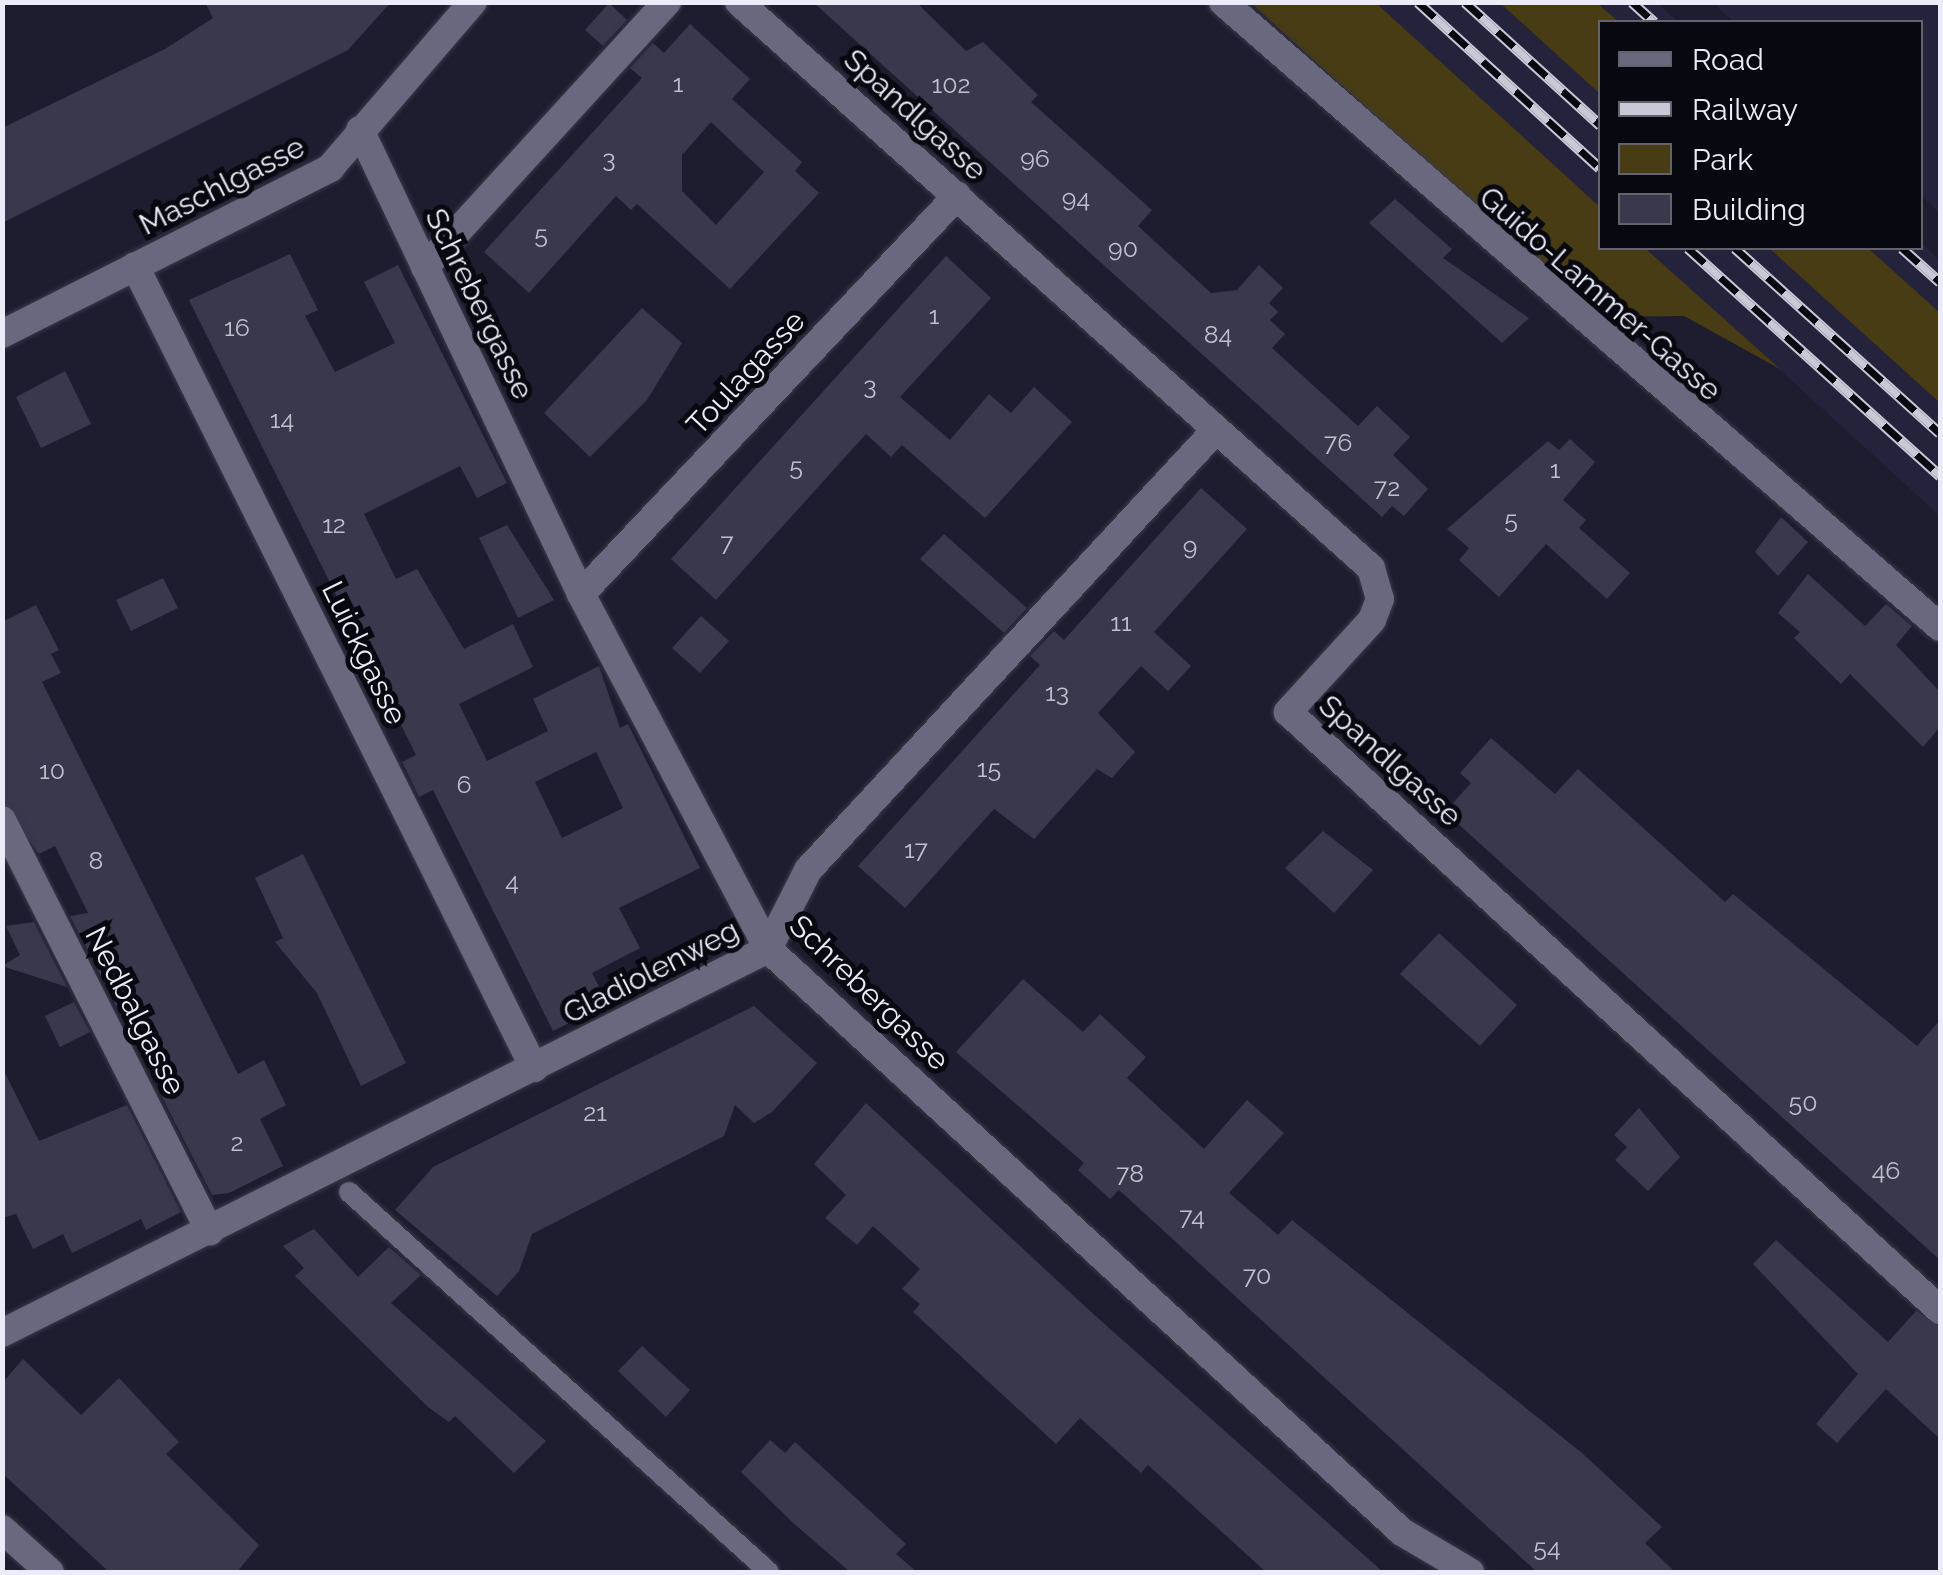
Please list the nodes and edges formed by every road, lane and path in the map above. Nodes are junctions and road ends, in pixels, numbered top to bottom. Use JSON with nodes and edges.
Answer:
{"nodes":[{"id":1,"x":473,"y":2,"type":"edge"},
{"id":2,"x":666,"y":2,"type":"edge"},
{"id":3,"x":739,"y":2,"type":"edge"},
{"id":4,"x":1223,"y":2,"type":"edge"},
{"id":5,"x":360,"y":130,"type":"junction"},
{"id":6,"x":957,"y":196,"type":"junction"},
{"id":7,"x":136,"y":266,"type":"junction"},
{"id":8,"x":425,"y":267,"type":"junction"},
{"id":9,"x":2,"y":334,"type":"edge"},
{"id":10,"x":1214,"y":431,"type":"junction"},
{"id":11,"x":582,"y":594,"type":"junction"},
{"id":12,"x":1940,"y":627,"type":"edge"},
{"id":13,"x":2,"y":820,"type":"edge"},
{"id":14,"x":768,"y":949,"type":"junction"},
{"id":15,"x":534,"y":1068,"type":"junction"},
{"id":16,"x":349,"y":1192,"type":"dead end"},
{"id":17,"x":210,"y":1232,"type":"junction"},
{"id":18,"x":1940,"y":1310,"type":"edge"},
{"id":19,"x":2,"y":1333,"type":"edge"},
{"id":20,"x":2,"y":1530,"type":"edge"},
{"id":21,"x":50,"y":1572,"type":"edge"},
{"id":22,"x":769,"y":1572,"type":"edge"},
{"id":23,"x":1470,"y":1572,"type":"edge"}],
"edges":[{"from":1,"to":5,"type":"street","name":"Maschlgasse"},
{"from":2,"to":8,"type":"street"},
{"from":3,"to":6,"type":"street","name":"Spandlgasse"},
{"from":4,"to":12,"type":"street","name":"Guido-Lammer-Gasse"},
{"from":5,"to":7,"type":"street","name":"Maschlgasse"},
{"from":5,"to":8,"type":"street","name":"Schrebergasse"},
{"from":6,"to":10,"type":"street","name":"Spandlgasse"},
{"from":6,"to":11,"type":"street","name":"Toulagasse"},
{"from":7,"to":9,"type":"street","name":"Maschlgasse"},
{"from":7,"to":15,"type":"street","name":"Luickgasse"},
{"from":8,"to":11,"type":"street","name":"Schrebergasse"},
{"from":10,"to":14,"type":"street","name":"Gladiolenweg"},
{"from":10,"to":18,"type":"street","name":"Spandlgasse"},
{"from":11,"to":14,"type":"street","name":"Schrebergasse"},
{"from":13,"to":17,"type":"street","name":"Nedbalgasse"},
{"from":14,"to":15,"type":"street","name":"Gladiolenweg"},
{"from":14,"to":23,"type":"street","name":"Schrebergasse"},
{"from":15,"to":17,"type":"street","name":"Gladiolenweg"},
{"from":16,"to":22,"type":"lane"},
{"from":17,"to":19,"type":"street","name":"Gladiolenweg"},
{"from":20,"to":21,"type":"street"}]}
